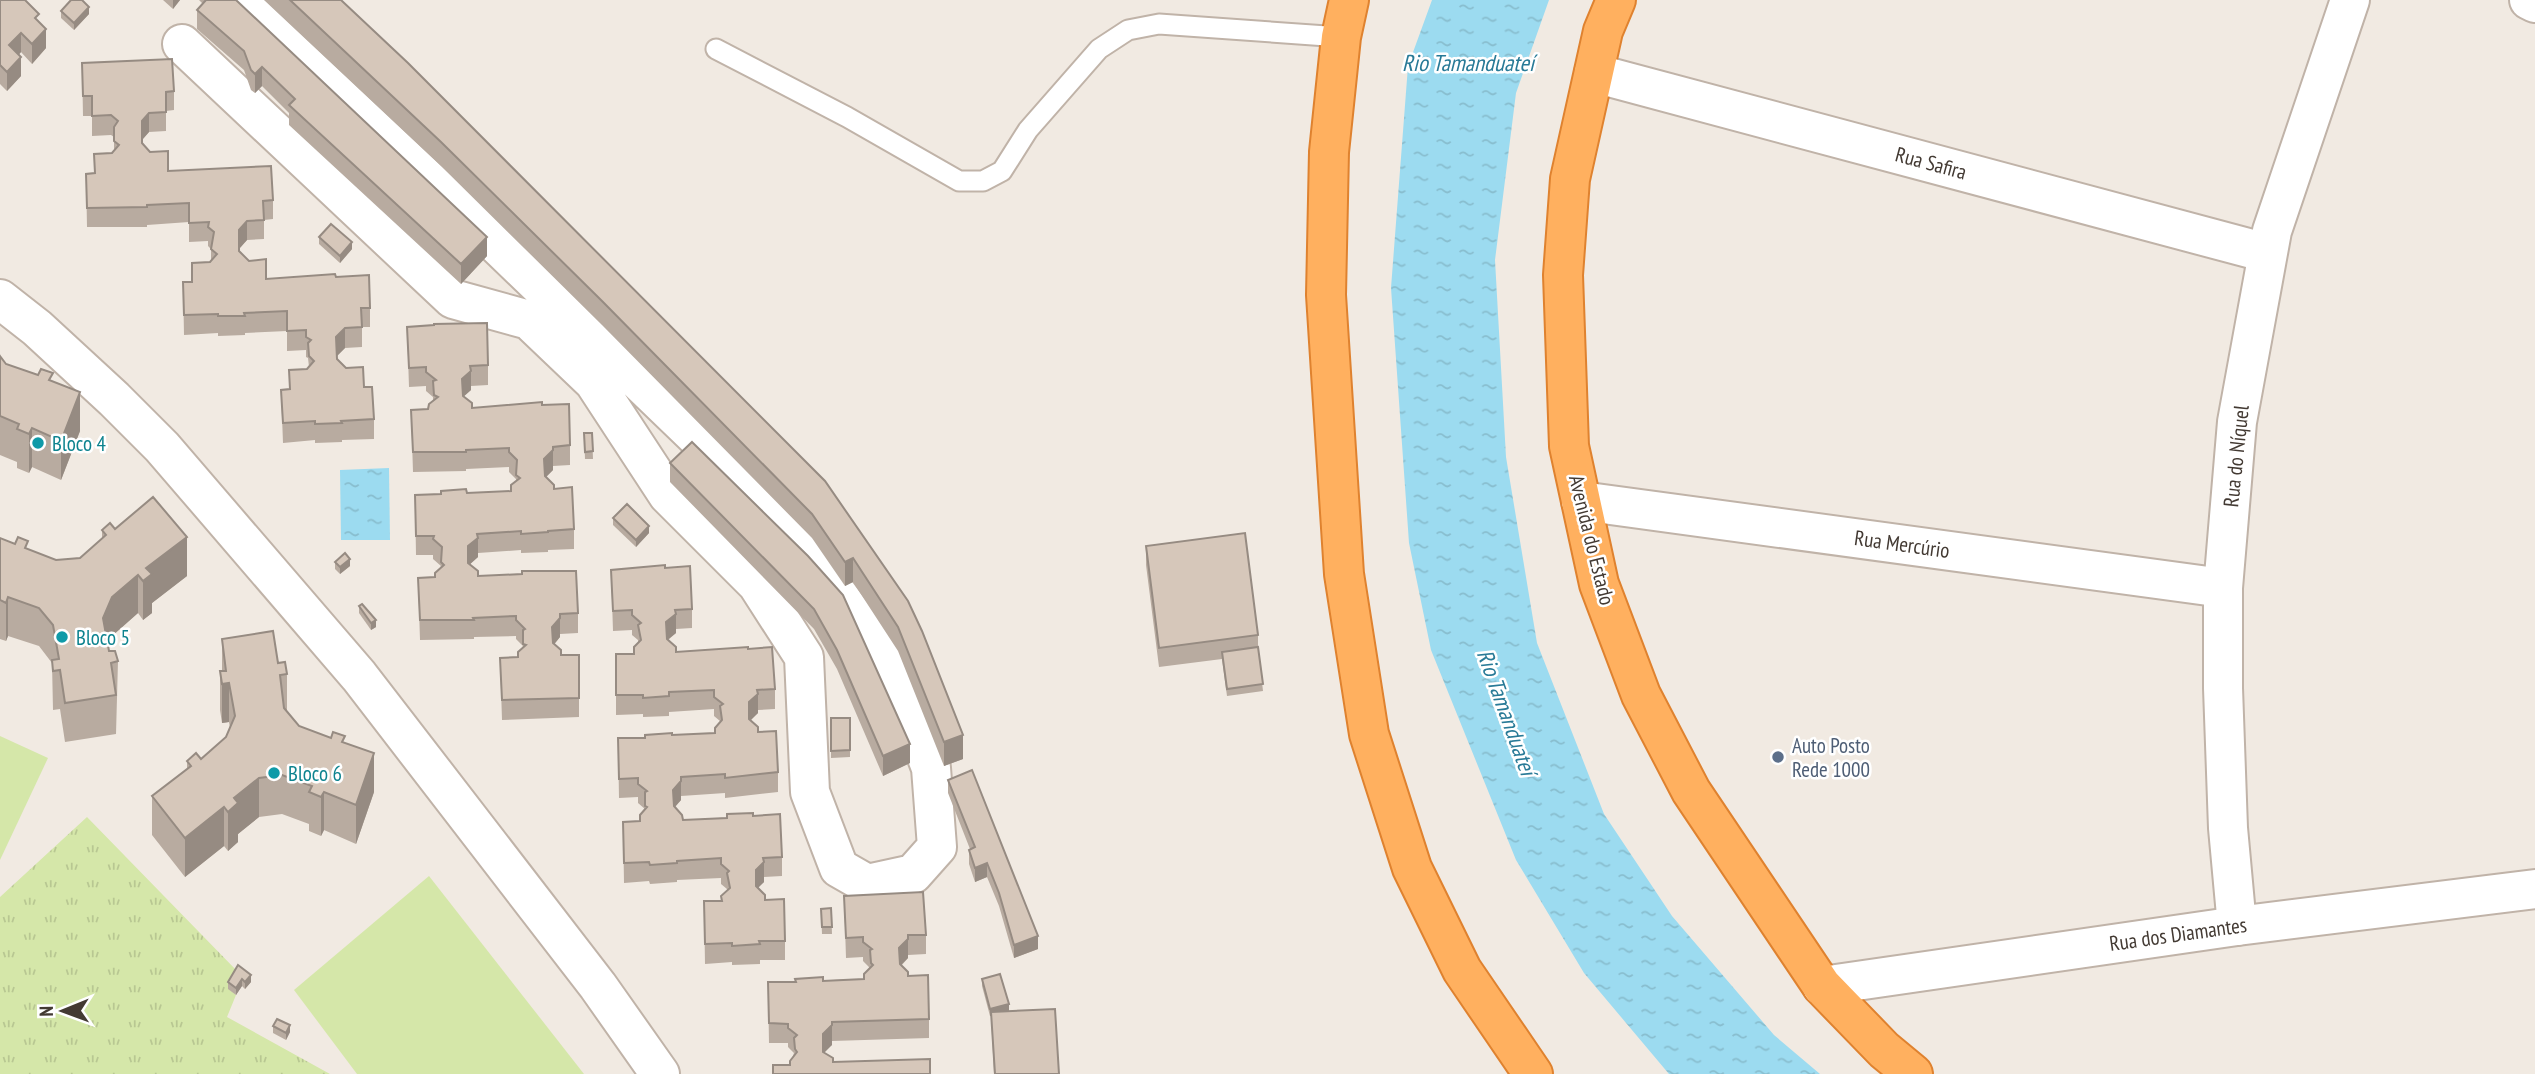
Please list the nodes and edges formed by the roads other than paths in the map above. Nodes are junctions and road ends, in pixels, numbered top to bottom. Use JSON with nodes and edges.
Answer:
{"nodes":[{"id":1,"x":237,"y":0,"type":"edge"},
{"id":2,"x":1349,"y":0,"type":"edge"},
{"id":3,"x":1616,"y":0,"type":"edge"},
{"id":4,"x":2350,"y":0,"type":"edge"},
{"id":5,"x":2529,"y":0,"type":"edge"},
{"id":6,"x":2535,"y":3,"type":"edge"},
{"id":7,"x":1341,"y":37,"type":"junction"},
{"id":8,"x":182,"y":44,"type":"dead end"},
{"id":9,"x":716,"y":49,"type":"dead end"},
{"id":10,"x":1594,"y":73,"type":"junction"},
{"id":11,"x":2267,"y":253,"type":"junction"},
{"id":12,"x":0,"y":299,"type":"edge"},
{"id":13,"x":1581,"y":501,"type":"junction"},
{"id":14,"x":2223,"y":588,"type":"junction"},
{"id":15,"x":2535,"y":888,"type":"edge"},
{"id":16,"x":2237,"y":926,"type":"junction"},
{"id":17,"x":1822,"y":986,"type":"junction"},
{"id":18,"x":660,"y":1074,"type":"edge"},
{"id":19,"x":1533,"y":1074,"type":"edge"},
{"id":20,"x":1913,"y":1074,"type":"edge"}],
"edges":[{"from":1,"to":8,"type":"street"},
{"from":2,"to":7,"type":"highway"},
{"from":3,"to":10,"type":"highway","name":"Avenida do Estado"},
{"from":4,"to":11,"type":"street","name":"Rua do Níquel"},
{"from":5,"to":6,"type":"street"},
{"from":7,"to":9,"type":"lane"},
{"from":7,"to":19,"type":"highway"},
{"from":10,"to":11,"type":"street","name":"Rua Safira"},
{"from":10,"to":13,"type":"highway","name":"Avenida do Estado"},
{"from":11,"to":14,"type":"street","name":"Rua do Níquel"},
{"from":12,"to":18,"type":"street"},
{"from":13,"to":14,"type":"street","name":"Rua Mercúrio"},
{"from":13,"to":17,"type":"highway","name":"Avenida do Estado"},
{"from":14,"to":16,"type":"street","name":"Rua do Níquel"},
{"from":15,"to":16,"type":"street","name":"Rua dos Diamantes"},
{"from":16,"to":17,"type":"street","name":"Rua dos Diamantes"},
{"from":17,"to":20,"type":"highway","name":"Avenida do Estado"}]}
